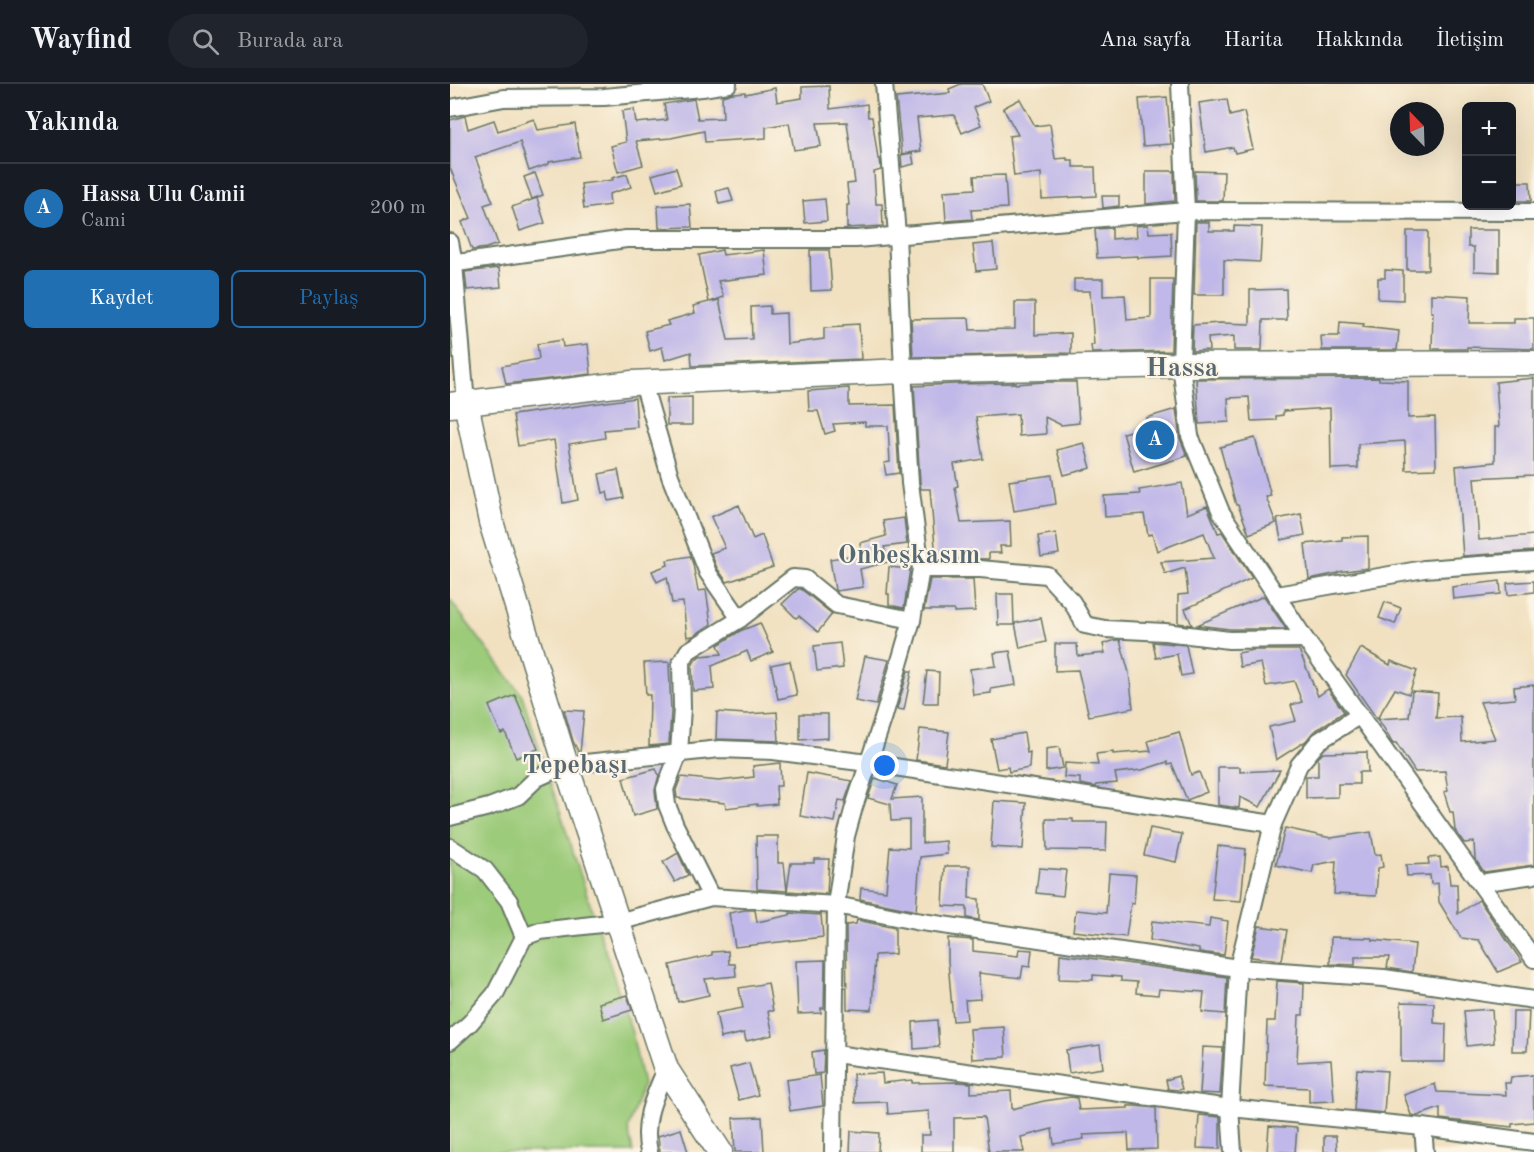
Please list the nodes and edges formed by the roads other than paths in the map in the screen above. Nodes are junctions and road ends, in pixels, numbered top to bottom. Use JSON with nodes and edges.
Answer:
{"nodes":[{"id":1,"x":728,"y":84,"type":"edge"},
{"id":2,"x":884,"y":84,"type":"edge"},
{"id":3,"x":1180,"y":84,"type":"edge"},
{"id":4,"x":450,"y":108,"type":"edge"},
{"id":5,"x":1186,"y":211,"type":"junction"},
{"id":6,"x":1534,"y":212,"type":"edge"},
{"id":7,"x":897,"y":234,"type":"junction"},
{"id":8,"x":450,"y":242,"type":"edge"},
{"id":9,"x":452,"y":264,"type":"edge"},
{"id":10,"x":1534,"y":363,"type":"edge"},
{"id":11,"x":1181,"y":364,"type":"junction"},
{"id":12,"x":903,"y":371,"type":"junction"},
{"id":13,"x":643,"y":383,"type":"junction"},
{"id":14,"x":458,"y":404,"type":"edge"},
{"id":15,"x":1534,"y":561,"type":"edge"},
{"id":16,"x":921,"y":569,"type":"junction"},
{"id":17,"x":1277,"y":595,"type":"junction"},
{"id":18,"x":740,"y":619,"type":"junction"},
{"id":19,"x":912,"y":620,"type":"junction"},
{"id":20,"x":1305,"y":639,"type":"junction"},
{"id":21,"x":1360,"y":715,"type":"junction"},
{"id":22,"x":679,"y":753,"type":"junction"},
{"id":23,"x":868,"y":763,"type":"junction"},
{"id":24,"x":566,"y":765,"type":"junction"},
{"id":25,"x":450,"y":817,"type":"edge"},
{"id":26,"x":1273,"y":824,"type":"junction"},
{"id":27,"x":450,"y":847,"type":"edge"},
{"id":28,"x":1534,"y":875,"type":"edge"},
{"id":29,"x":1480,"y":883,"type":"junction"},
{"id":30,"x":711,"y":897,"type":"junction"},
{"id":31,"x":836,"y":905,"type":"junction"},
{"id":32,"x":618,"y":922,"type":"junction"},
{"id":33,"x":524,"y":937,"type":"junction"},
{"id":34,"x":1534,"y":959,"type":"edge"},
{"id":35,"x":1238,"y":968,"type":"junction"},
{"id":36,"x":1534,"y":1000,"type":"edge"},
{"id":37,"x":450,"y":1041,"type":"edge"},
{"id":38,"x":835,"y":1054,"type":"junction"},
{"id":39,"x":666,"y":1069,"type":"junction"},
{"id":40,"x":1230,"y":1108,"type":"junction"},
{"id":41,"x":1423,"y":1127,"type":"junction"},
{"id":42,"x":1534,"y":1142,"type":"edge"},
{"id":43,"x":649,"y":1152,"type":"edge"},
{"id":44,"x":720,"y":1152,"type":"edge"},
{"id":45,"x":833,"y":1152,"type":"edge"},
{"id":46,"x":1233,"y":1152,"type":"edge"},
{"id":47,"x":1425,"y":1152,"type":"edge"}],
"edges":[{"from":1,"to":4,"type":"street"},
{"from":2,"to":7,"type":"street"},
{"from":3,"to":5,"type":"street"},
{"from":5,"to":6,"type":"street"},
{"from":5,"to":7,"type":"street"},
{"from":5,"to":11,"type":"street"},
{"from":7,"to":9,"type":"street"},
{"from":7,"to":12,"type":"street"},
{"from":8,"to":9,"type":"street"},
{"from":9,"to":14,"type":"street"},
{"from":10,"to":11,"type":"street"},
{"from":11,"to":12,"type":"street"},
{"from":11,"to":17,"type":"street"},
{"from":12,"to":13,"type":"street"},
{"from":12,"to":16,"type":"street"},
{"from":13,"to":14,"type":"street"},
{"from":13,"to":18,"type":"street"},
{"from":14,"to":24,"type":"street"},
{"from":15,"to":17,"type":"street"},
{"from":16,"to":19,"type":"street"},
{"from":16,"to":20,"type":"street"},
{"from":17,"to":20,"type":"street"},
{"from":18,"to":19,"type":"street"},
{"from":18,"to":22,"type":"street"},
{"from":19,"to":23,"type":"street"},
{"from":20,"to":21,"type":"street"},
{"from":21,"to":26,"type":"street"},
{"from":21,"to":29,"type":"street"},
{"from":22,"to":23,"type":"street"},
{"from":22,"to":24,"type":"street"},
{"from":22,"to":30,"type":"street"},
{"from":23,"to":26,"type":"street"},
{"from":23,"to":31,"type":"street"},
{"from":24,"to":25,"type":"street"},
{"from":24,"to":32,"type":"street"},
{"from":26,"to":35,"type":"street"},
{"from":27,"to":33,"type":"street"},
{"from":28,"to":29,"type":"street"},
{"from":29,"to":34,"type":"street"},
{"from":30,"to":31,"type":"street"},
{"from":30,"to":32,"type":"street"},
{"from":31,"to":35,"type":"street"},
{"from":31,"to":38,"type":"street"},
{"from":32,"to":33,"type":"street"},
{"from":32,"to":39,"type":"street"},
{"from":33,"to":37,"type":"street"},
{"from":35,"to":36,"type":"street"},
{"from":35,"to":40,"type":"street"},
{"from":38,"to":40,"type":"street"},
{"from":38,"to":45,"type":"street"},
{"from":39,"to":43,"type":"street"},
{"from":39,"to":44,"type":"street"},
{"from":40,"to":41,"type":"street"},
{"from":40,"to":46,"type":"street"},
{"from":41,"to":42,"type":"street"},
{"from":41,"to":47,"type":"street"}]}
